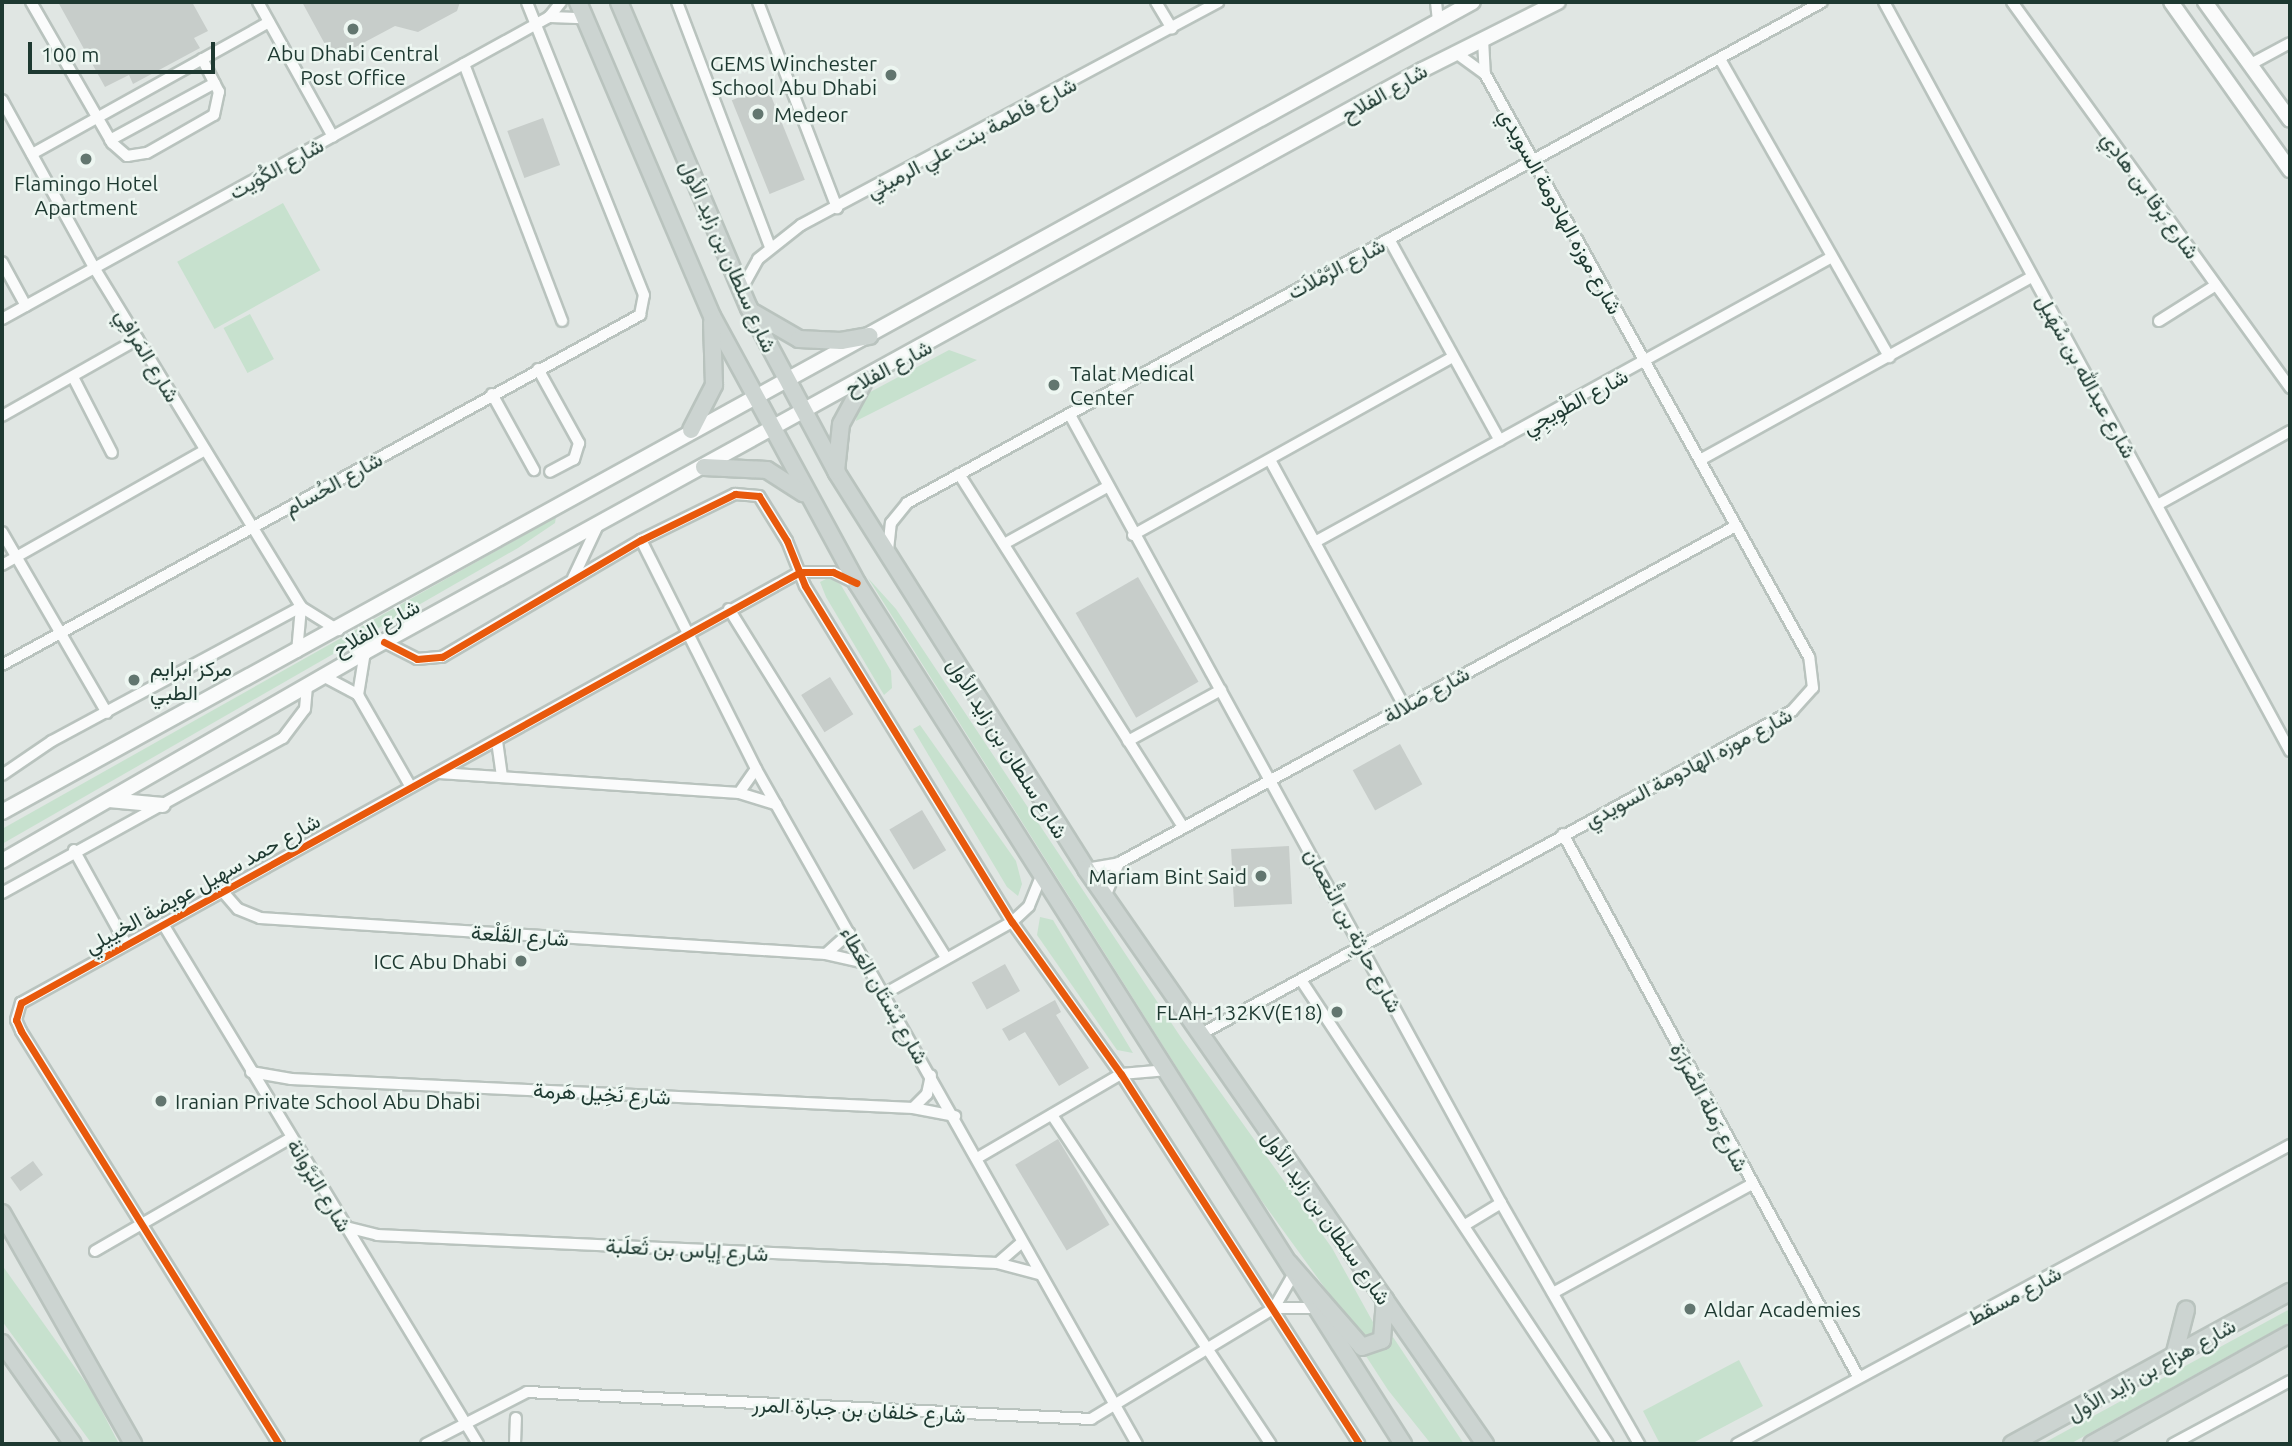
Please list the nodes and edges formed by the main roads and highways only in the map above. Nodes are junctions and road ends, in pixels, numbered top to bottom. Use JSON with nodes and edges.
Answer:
{"nodes":[{"id":1,"x":578,"y":2,"type":"edge"},
{"id":2,"x":1558,"y":2,"type":"edge"},
{"id":3,"x":2171,"y":2,"type":"edge"},
{"id":4,"x":2205,"y":2,"type":"edge"},
{"id":5,"x":1466,"y":3,"type":"edge"},
{"id":6,"x":621,"y":4,"type":"edge"},
{"id":7,"x":2290,"y":120,"type":"edge"},
{"id":8,"x":2290,"y":170,"type":"edge"},
{"id":9,"x":749,"y":308,"type":"junction"},
{"id":10,"x":712,"y":316,"type":"junction"},
{"id":11,"x":870,"y":336,"type":"junction"},
{"id":12,"x":866,"y":377,"type":"junction"},
{"id":13,"x":786,"y":380,"type":"junction"},
{"id":14,"x":753,"y":397,"type":"junction"},
{"id":15,"x":804,"y":413,"type":"junction"},
{"id":16,"x":691,"y":430,"type":"junction"},
{"id":17,"x":772,"y":430,"type":"junction"},
{"id":18,"x":704,"y":467,"type":"junction"},
{"id":19,"x":836,"y":473,"type":"junction"},
{"id":20,"x":810,"y":499,"type":"junction"},
{"id":21,"x":109,"y":800,"type":"junction"},
{"id":22,"x":163,"y":805,"type":"road end"},
{"id":23,"x":2,"y":812,"type":"edge"},
{"id":24,"x":2,"y":862,"type":"edge"},
{"id":25,"x":2,"y":1213,"type":"edge"},
{"id":26,"x":1281,"y":1258,"type":"junction"},
{"id":27,"x":2290,"y":1292,"type":"edge"},
{"id":28,"x":1385,"y":1299,"type":"junction"},
{"id":29,"x":2186,"y":1310,"type":"dead end"},
{"id":30,"x":2290,"y":1335,"type":"edge"},
{"id":31,"x":2,"y":1343,"type":"edge"},
{"id":32,"x":2174,"y":1356,"type":"junction"},
{"id":33,"x":1404,"y":1442,"type":"edge"},
{"id":34,"x":73,"y":1444,"type":"edge"},
{"id":35,"x":133,"y":1444,"type":"edge"},
{"id":36,"x":1485,"y":1444,"type":"edge"},
{"id":37,"x":2012,"y":1444,"type":"edge"},
{"id":38,"x":2092,"y":1444,"type":"edge"}],
"edges":[{"from":1,"to":10,"type":"main road","name":"شارع سلطان بن زايد الأول"},
{"from":2,"to":12,"type":"main road","name":"شارع الفلاح"},
{"from":3,"to":8,"type":"main road"},
{"from":4,"to":7,"type":"main road"},
{"from":5,"to":11,"type":"main road","name":"شارع الفلاح"},
{"from":6,"to":9,"type":"main road","name":"شارع سلطان بن زايد الأول"},
{"from":9,"to":11,"type":"main road"},
{"from":9,"to":13,"type":"main road","name":"شارع سلطان بن زايد الأول"},
{"from":10,"to":14,"type":"main road","name":"شارع سلطان بن زايد الأول"},
{"from":10,"to":16,"type":"main road"},
{"from":11,"to":13,"type":"main road","name":"شارع الفلاح"},
{"from":12,"to":15,"type":"main road","name":"شارع الفلاح"},
{"from":12,"to":19,"type":"main road"},
{"from":13,"to":14,"type":"main road","name":"شارع الفلاح"},
{"from":13,"to":15,"type":"main road","name":"شارع سلطان بن زايد الأول"},
{"from":14,"to":16,"type":"main road","name":"شارع الفلاح"},
{"from":14,"to":17,"type":"main road","name":"شارع سلطان بن زايد الأول"},
{"from":15,"to":17,"type":"main road","name":"شارع الفلاح"},
{"from":15,"to":19,"type":"main road","name":"شارع سلطان بن زايد الأول"},
{"from":16,"to":23,"type":"main road","name":"شارع الفلاح"},
{"from":17,"to":18,"type":"main road","name":"شارع الفلاح"},
{"from":17,"to":20,"type":"main road","name":"شارع سلطان بن زايد الأول"},
{"from":18,"to":20,"type":"main road"},
{"from":18,"to":21,"type":"main road","name":"شارع الفلاح"},
{"from":19,"to":28,"type":"main road","name":"شارع سلطان بن زايد الأول"},
{"from":20,"to":26,"type":"main road","name":"شارع سلطان بن زايد الأول"},
{"from":21,"to":22,"type":"main road"},
{"from":21,"to":24,"type":"main road","name":"شارع الفلاح"},
{"from":25,"to":35,"type":"main road"},
{"from":26,"to":28,"type":"main road"},
{"from":26,"to":33,"type":"main road","name":"شارع سلطان بن زايد الأول"},
{"from":27,"to":32,"type":"main road","name":"شارع هزاع بن زايد الأول"},
{"from":28,"to":36,"type":"main road","name":"شارع سلطان بن زايد الأول"},
{"from":29,"to":32,"type":"main road"},
{"from":30,"to":38,"type":"main road","name":"شارع هزاع بن زايد الأول"},
{"from":31,"to":34,"type":"main road"},
{"from":32,"to":37,"type":"main road","name":"شارع هزاع بن زايد الأول"}]}
